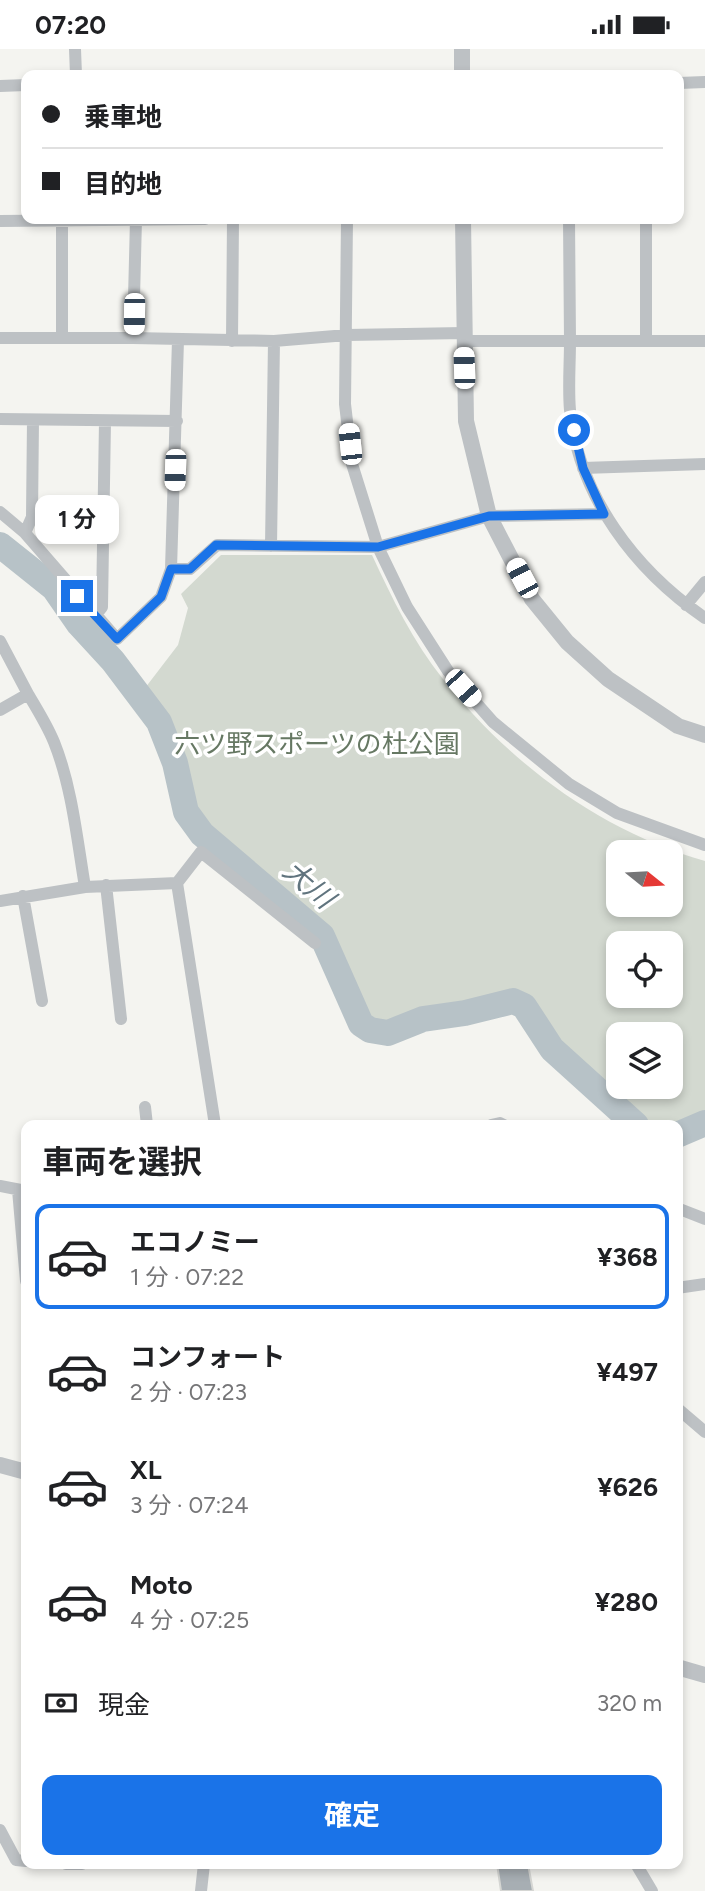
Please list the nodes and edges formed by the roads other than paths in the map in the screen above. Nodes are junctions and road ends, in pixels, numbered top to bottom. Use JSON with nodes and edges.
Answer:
{"nodes":[{"id":1,"x":75,"y":49,"type":"edge"},
{"id":2,"x":462,"y":49,"type":"edge"},
{"id":3,"x":76,"y":70,"type":"edge"},
{"id":4,"x":462,"y":70,"type":"edge"},
{"id":5,"x":705,"y":82,"type":"edge"},
{"id":6,"x":684,"y":83,"type":"edge"},
{"id":7,"x":21,"y":85,"type":"edge"},
{"id":8,"x":0,"y":86,"type":"edge"},
{"id":9,"x":21,"y":220,"type":"edge"},
{"id":10,"x":0,"y":221,"type":"edge"},
{"id":11,"x":62,"y":224,"type":"edge"},
{"id":12,"x":136,"y":224,"type":"edge"},
{"id":13,"x":233,"y":224,"type":"edge"},
{"id":14,"x":346,"y":224,"type":"edge"},
{"id":15,"x":463,"y":224,"type":"edge"},
{"id":16,"x":569,"y":224,"type":"edge"},
{"id":17,"x":646,"y":224,"type":"edge"},
{"id":18,"x":347,"y":335,"type":"junction"},
{"id":19,"x":463,"y":337,"type":"junction"},
{"id":20,"x":0,"y":338,"type":"edge"},
{"id":21,"x":62,"y":338,"type":"junction"},
{"id":22,"x":133,"y":338,"type":"junction"},
{"id":23,"x":178,"y":339,"type":"junction"},
{"id":24,"x":232,"y":341,"type":"junction"},
{"id":25,"x":274,"y":341,"type":"junction"},
{"id":26,"x":570,"y":341,"type":"junction"},
{"id":27,"x":646,"y":341,"type":"junction"},
{"id":28,"x":705,"y":341,"type":"edge"},
{"id":29,"x":0,"y":419,"type":"edge"},
{"id":30,"x":33,"y":420,"type":"junction"},
{"id":31,"x":105,"y":421,"type":"junction"},
{"id":32,"x":177,"y":421,"type":"junction"},
{"id":33,"x":705,"y":464,"type":"edge"},
{"id":34,"x":583,"y":468,"type":"junction"},
{"id":35,"x":0,"y":512,"type":"edge"},
{"id":36,"x":604,"y":514,"type":"junction"},
{"id":37,"x":489,"y":516,"type":"junction"},
{"id":38,"x":25,"y":533,"type":"junction"},
{"id":39,"x":271,"y":546,"type":"junction"},
{"id":40,"x":378,"y":547,"type":"junction"},
{"id":41,"x":171,"y":569,"type":"junction"},
{"id":42,"x":705,"y":582,"type":"edge"},
{"id":43,"x":686,"y":605,"type":"junction"},
{"id":44,"x":95,"y":616,"type":"junction"},
{"id":45,"x":705,"y":618,"type":"edge"},
{"id":46,"x":0,"y":641,"type":"edge"},
{"id":47,"x":28,"y":694,"type":"junction"},
{"id":48,"x":0,"y":710,"type":"edge"},
{"id":49,"x":705,"y":735,"type":"edge"},
{"id":50,"x":705,"y":845,"type":"edge"},
{"id":51,"x":177,"y":883,"type":"junction"},
{"id":52,"x":106,"y":885,"type":"junction"},
{"id":53,"x":85,"y":887,"type":"junction"},
{"id":54,"x":23,"y":896,"type":"junction"},
{"id":55,"x":0,"y":901,"type":"edge"},
{"id":56,"x":315,"y":943,"type":"dead end"},
{"id":57,"x":42,"y":1001,"type":"dead end"},
{"id":58,"x":121,"y":1019,"type":"dead end"},
{"id":59,"x":145,"y":1107,"type":"dead end"},
{"id":60,"x":146,"y":1120,"type":"edge"},
{"id":61,"x":214,"y":1120,"type":"edge"},
{"id":62,"x":0,"y":1187,"type":"edge"},
{"id":63,"x":21,"y":1191,"type":"edge"},
{"id":64,"x":683,"y":1210,"type":"edge"},
{"id":65,"x":705,"y":1219,"type":"edge"},
{"id":66,"x":705,"y":1284,"type":"edge"},
{"id":67,"x":683,"y":1286,"type":"edge"},
{"id":68,"x":683,"y":1413,"type":"edge"},
{"id":69,"x":705,"y":1432,"type":"edge"},
{"id":70,"x":0,"y":1465,"type":"edge"},
{"id":71,"x":21,"y":1471,"type":"edge"},
{"id":72,"x":683,"y":1669,"type":"edge"},
{"id":73,"x":705,"y":1675,"type":"edge"},
{"id":74,"x":0,"y":1830,"type":"edge"},
{"id":75,"x":21,"y":1860,"type":"edge"},
{"id":76,"x":203,"y":1869,"type":"edge"},
{"id":77,"x":639,"y":1869,"type":"edge"},
{"id":78,"x":201,"y":1891,"type":"edge"},
{"id":79,"x":652,"y":1891,"type":"edge"}],
"edges":[{"from":1,"to":3,"type":"street"},
{"from":2,"to":4,"type":"street"},
{"from":5,"to":6,"type":"street"},
{"from":7,"to":8,"type":"street"},
{"from":9,"to":10,"type":"street"},
{"from":11,"to":21,"type":"street"},
{"from":12,"to":22,"type":"street"},
{"from":13,"to":24,"type":"street"},
{"from":14,"to":18,"type":"street"},
{"from":15,"to":19,"type":"street"},
{"from":16,"to":26,"type":"street"},
{"from":17,"to":27,"type":"street"},
{"from":18,"to":19,"type":"street"},
{"from":18,"to":25,"type":"street"},
{"from":18,"to":40,"type":"street"},
{"from":19,"to":26,"type":"street"},
{"from":19,"to":37,"type":"street"},
{"from":20,"to":21,"type":"street"},
{"from":21,"to":22,"type":"street"},
{"from":22,"to":23,"type":"street"},
{"from":23,"to":24,"type":"street"},
{"from":23,"to":32,"type":"street"},
{"from":24,"to":25,"type":"street"},
{"from":25,"to":39,"type":"street"},
{"from":26,"to":27,"type":"street"},
{"from":26,"to":34,"type":"street"},
{"from":27,"to":28,"type":"street"},
{"from":29,"to":30,"type":"street"},
{"from":30,"to":31,"type":"street"},
{"from":30,"to":38,"type":"street"},
{"from":31,"to":32,"type":"street"},
{"from":31,"to":44,"type":"street"},
{"from":32,"to":41,"type":"street"},
{"from":33,"to":34,"type":"street"},
{"from":34,"to":36,"type":"street"},
{"from":35,"to":38,"type":"street"},
{"from":36,"to":37,"type":"street"},
{"from":36,"to":43,"type":"street"},
{"from":37,"to":40,"type":"street"},
{"from":37,"to":49,"type":"street"},
{"from":38,"to":44,"type":"street"},
{"from":39,"to":40,"type":"street"},
{"from":39,"to":41,"type":"street"},
{"from":40,"to":50,"type":"street"},
{"from":41,"to":44,"type":"street"},
{"from":42,"to":43,"type":"street"},
{"from":43,"to":45,"type":"street"},
{"from":46,"to":47,"type":"street"},
{"from":47,"to":48,"type":"street"},
{"from":47,"to":53,"type":"street"},
{"from":51,"to":52,"type":"street"},
{"from":51,"to":56,"type":"street"},
{"from":51,"to":61,"type":"street"},
{"from":52,"to":53,"type":"street"},
{"from":52,"to":58,"type":"street"},
{"from":53,"to":54,"type":"street"},
{"from":54,"to":55,"type":"street"},
{"from":54,"to":57,"type":"street"},
{"from":59,"to":60,"type":"street"},
{"from":62,"to":63,"type":"street"},
{"from":64,"to":65,"type":"street"},
{"from":66,"to":67,"type":"street"},
{"from":68,"to":69,"type":"street"},
{"from":70,"to":71,"type":"street"},
{"from":72,"to":73,"type":"street"},
{"from":74,"to":75,"type":"street"},
{"from":76,"to":78,"type":"street"},
{"from":77,"to":79,"type":"street"}]}
